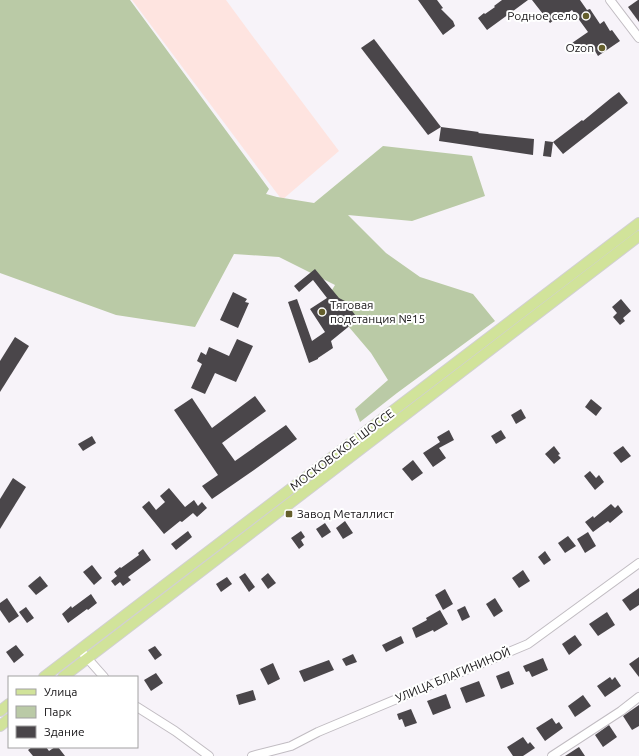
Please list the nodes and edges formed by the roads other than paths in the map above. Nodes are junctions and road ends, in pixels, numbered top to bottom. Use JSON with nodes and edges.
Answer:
{"nodes":[{"id":1,"x":610,"y":0,"type":"edge"},
{"id":2,"x":639,"y":38,"type":"edge"},
{"id":3,"x":639,"y":223,"type":"edge"},
{"id":4,"x":639,"y":236,"type":"edge"},
{"id":5,"x":639,"y":563,"type":"edge"},
{"id":6,"x":80,"y":650,"type":"junction"},
{"id":7,"x":87,"y":658,"type":"junction"},
{"id":8,"x":45,"y":676,"type":"edge"},
{"id":9,"x":64,"y":676,"type":"edge"},
{"id":10,"x":103,"y":676,"type":"edge"},
{"id":11,"x":639,"y":697,"type":"edge"},
{"id":12,"x":8,"y":705,"type":"edge"},
{"id":13,"x":138,"y":708,"type":"edge"},
{"id":14,"x":0,"y":711,"type":"edge"},
{"id":15,"x":8,"y":720,"type":"edge"},
{"id":16,"x":0,"y":726,"type":"edge"},
{"id":17,"x":209,"y":756,"type":"edge"},
{"id":18,"x":252,"y":756,"type":"edge"},
{"id":19,"x":552,"y":756,"type":"edge"}],
"edges":[{"from":1,"to":2,"type":"street"},
{"from":3,"to":6,"type":"main road","name":"МОСКОВСКОЕ ШОССЕ"},
{"from":4,"to":7,"type":"main road","name":"МОСКОВСКОЕ ШОССЕ"},
{"from":5,"to":18,"type":"street","name":"УЛИЦА БЛАГИНИНОЙ"},
{"from":6,"to":7,"type":"street"},
{"from":6,"to":8,"type":"main road","name":"МОСКОВСКОЕ ШОССЕ"},
{"from":7,"to":9,"type":"main road","name":"МОСКОВСКОЕ ШОССЕ"},
{"from":7,"to":10,"type":"street"},
{"from":11,"to":19,"type":"street"},
{"from":12,"to":14,"type":"main road"},
{"from":13,"to":17,"type":"street"},
{"from":15,"to":16,"type":"main road"}]}
